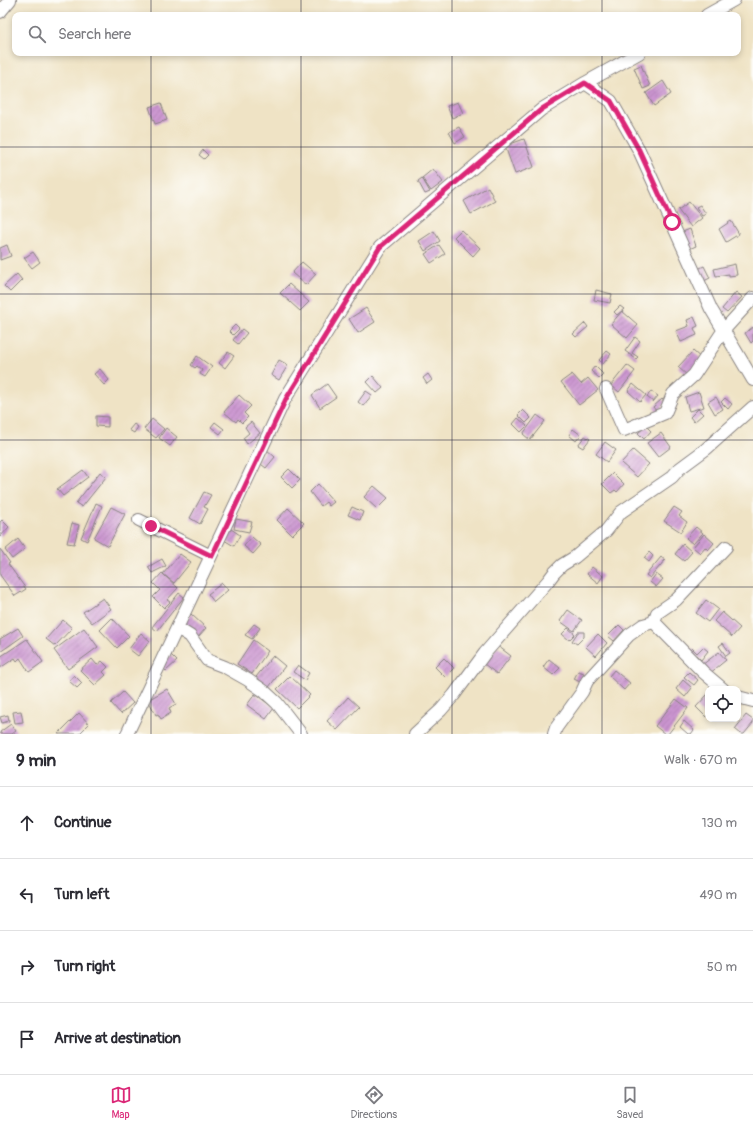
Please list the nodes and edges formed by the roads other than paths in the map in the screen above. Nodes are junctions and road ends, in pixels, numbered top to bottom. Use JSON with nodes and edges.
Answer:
{"nodes":[{"id":1,"x":10,"y":0,"type":"edge"},
{"id":2,"x":734,"y":0,"type":"edge"},
{"id":3,"x":0,"y":12,"type":"edge"},
{"id":4,"x":712,"y":12,"type":"edge"},
{"id":5,"x":634,"y":56,"type":"edge"},
{"id":6,"x":585,"y":83,"type":"junction"},
{"id":7,"x":753,"y":298,"type":"edge"},
{"id":8,"x":723,"y":331,"type":"junction"},
{"id":9,"x":753,"y":380,"type":"edge"},
{"id":10,"x":606,"y":388,"type":"dead end"},
{"id":11,"x":753,"y":407,"type":"edge"},
{"id":12,"x":139,"y":520,"type":"dead end"},
{"id":13,"x":726,"y":547,"type":"dead end"},
{"id":14,"x":212,"y":556,"type":"junction"},
{"id":15,"x":654,"y":622,"type":"junction"},
{"id":16,"x":177,"y":628,"type":"junction"},
{"id":17,"x":719,"y":686,"type":"edge"},
{"id":18,"x":741,"y":698,"type":"edge"},
{"id":19,"x":753,"y":702,"type":"edge"},
{"id":20,"x":127,"y":734,"type":"edge"},
{"id":21,"x":301,"y":734,"type":"edge"},
{"id":22,"x":415,"y":734,"type":"edge"},
{"id":23,"x":554,"y":734,"type":"edge"}],
"edges":[{"from":1,"to":3,"type":"street"},
{"from":2,"to":4,"type":"street"},
{"from":5,"to":6,"type":"street"},
{"from":6,"to":8,"type":"street"},
{"from":6,"to":14,"type":"street"},
{"from":7,"to":8,"type":"street"},
{"from":8,"to":9,"type":"street"},
{"from":8,"to":10,"type":"street"},
{"from":11,"to":22,"type":"street"},
{"from":12,"to":14,"type":"street"},
{"from":13,"to":15,"type":"street"},
{"from":14,"to":16,"type":"street"},
{"from":15,"to":17,"type":"street"},
{"from":15,"to":23,"type":"street"},
{"from":16,"to":20,"type":"street"},
{"from":16,"to":21,"type":"street"},
{"from":18,"to":19,"type":"street"}]}
